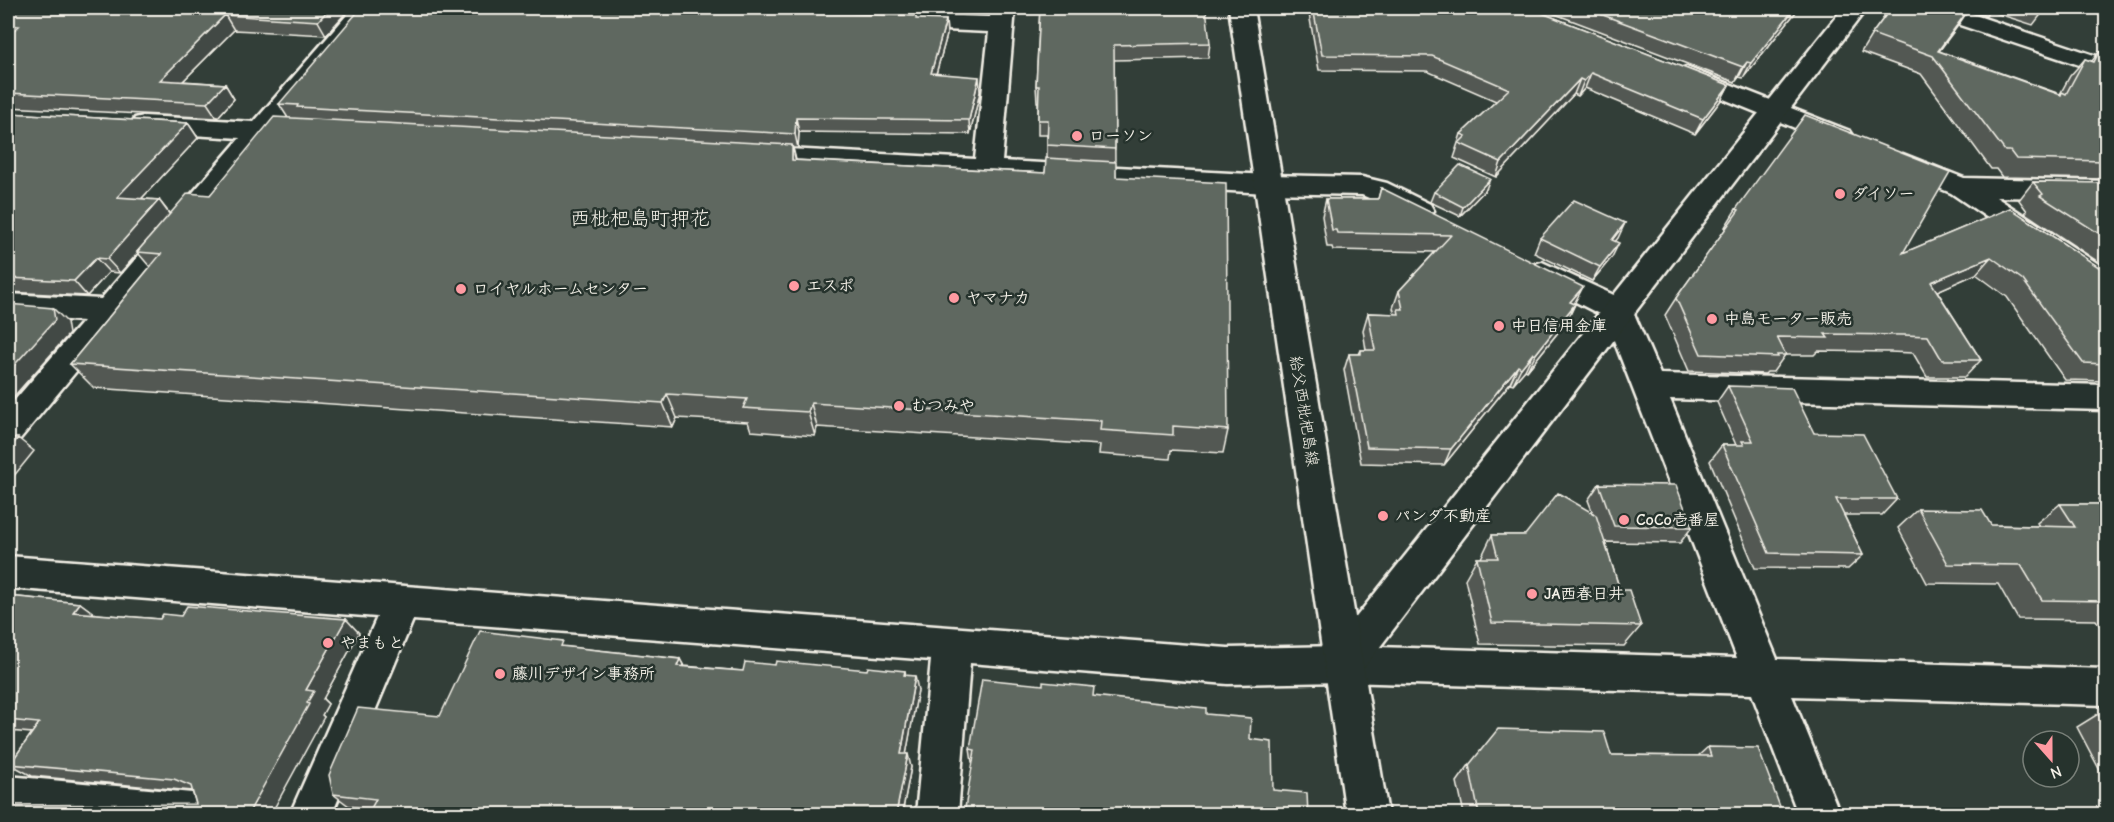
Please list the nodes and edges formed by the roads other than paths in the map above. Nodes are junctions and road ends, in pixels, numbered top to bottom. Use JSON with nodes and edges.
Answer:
{"nodes":[{"id":1,"x":365,"y":8,"type":"edge"},
{"id":2,"x":1241,"y":8,"type":"edge"},
{"id":3,"x":1855,"y":8,"type":"edge"},
{"id":4,"x":1932,"y":8,"type":"edge"},
{"id":5,"x":1002,"y":16,"type":"edge"},
{"id":6,"x":879,"y":20,"type":"edge"},
{"id":7,"x":1660,"y":65,"type":"edge"},
{"id":8,"x":2106,"y":67,"type":"edge"},
{"id":9,"x":1776,"y":110,"type":"junction"},
{"id":10,"x":123,"y":123,"type":"edge"},
{"id":11,"x":261,"y":131,"type":"junction"},
{"id":12,"x":332,"y":134,"type":"edge"},
{"id":13,"x":729,"y":155,"type":"edge"},
{"id":14,"x":988,"y":169,"type":"junction"},
{"id":15,"x":1268,"y":184,"type":"junction"},
{"id":16,"x":1961,"y":187,"type":"junction"},
{"id":17,"x":2106,"y":190,"type":"edge"},
{"id":18,"x":1446,"y":224,"type":"edge"},
{"id":19,"x":1517,"y":259,"type":"edge"},
{"id":20,"x":2106,"y":283,"type":"edge"},
{"id":21,"x":8,"y":305,"type":"edge"},
{"id":22,"x":1618,"y":310,"type":"junction"},
{"id":23,"x":108,"y":311,"type":"junction"},
{"id":24,"x":1648,"y":386,"type":"junction"},
{"id":25,"x":2106,"y":397,"type":"edge"},
{"id":26,"x":8,"y":430,"type":"edge"},
{"id":27,"x":8,"y":572,"type":"edge"},
{"id":28,"x":402,"y":602,"type":"junction"},
{"id":29,"x":952,"y":644,"type":"junction"},
{"id":30,"x":1343,"y":664,"type":"junction"},
{"id":31,"x":1764,"y":677,"type":"junction"},
{"id":32,"x":2106,"y":687,"type":"edge"},
{"id":33,"x":8,"y":797,"type":"edge"},
{"id":34,"x":192,"y":814,"type":"edge"},
{"id":35,"x":312,"y":814,"type":"edge"},
{"id":36,"x":937,"y":814,"type":"edge"},
{"id":37,"x":1367,"y":814,"type":"edge"},
{"id":38,"x":1819,"y":814,"type":"edge"}],
"edges":[{"from":1,"to":11,"type":"street"},
{"from":2,"to":15,"type":"street","name":"給父西枇杷島線"},
{"from":3,"to":9,"type":"street"},
{"from":4,"to":8,"type":"street"},
{"from":5,"to":6,"type":"street"},
{"from":5,"to":14,"type":"street"},
{"from":7,"to":9,"type":"street"},
{"from":9,"to":16,"type":"street"},
{"from":9,"to":22,"type":"street"},
{"from":10,"to":11,"type":"street"},
{"from":11,"to":12,"type":"street"},
{"from":11,"to":23,"type":"street"},
{"from":13,"to":14,"type":"street"},
{"from":14,"to":15,"type":"street"},
{"from":15,"to":18,"type":"street"},
{"from":15,"to":30,"type":"street","name":"給父西枇杷島線"},
{"from":16,"to":17,"type":"street"},
{"from":16,"to":20,"type":"street"},
{"from":19,"to":22,"type":"street"},
{"from":21,"to":23,"type":"street"},
{"from":22,"to":24,"type":"street"},
{"from":22,"to":30,"type":"street"},
{"from":23,"to":26,"type":"street"},
{"from":24,"to":25,"type":"street"},
{"from":24,"to":31,"type":"street"},
{"from":27,"to":28,"type":"street"},
{"from":28,"to":29,"type":"street"},
{"from":28,"to":35,"type":"street"},
{"from":29,"to":30,"type":"street"},
{"from":29,"to":36,"type":"street"},
{"from":30,"to":31,"type":"street"},
{"from":30,"to":37,"type":"street","name":"給父西枇杷島線"},
{"from":31,"to":32,"type":"street"},
{"from":31,"to":38,"type":"street"},
{"from":33,"to":34,"type":"street"}]}
